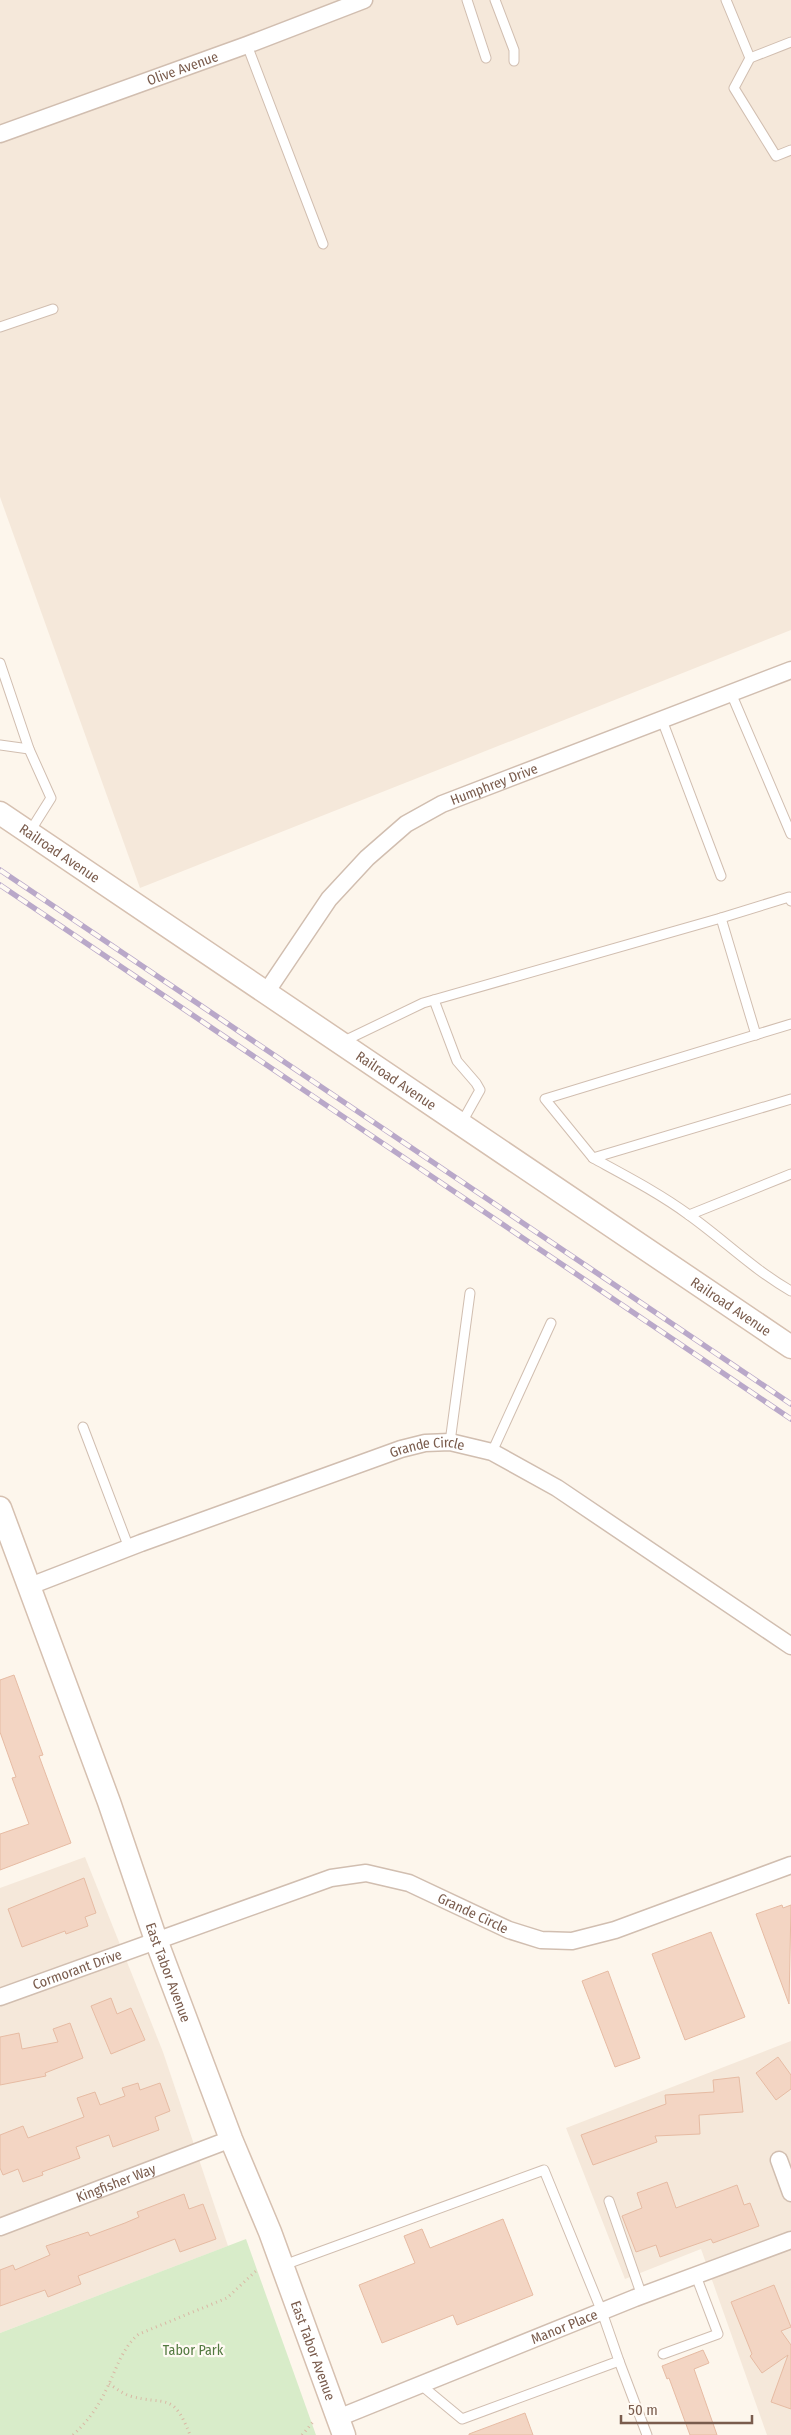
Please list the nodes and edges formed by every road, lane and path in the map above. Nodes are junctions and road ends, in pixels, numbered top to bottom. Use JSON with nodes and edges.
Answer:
{"nodes":[{"id":1,"x":364,"y":0,"type":"edge"},
{"id":2,"x":467,"y":0,"type":"edge"},
{"id":3,"x":495,"y":0,"type":"edge"},
{"id":4,"x":726,"y":0,"type":"edge"},
{"id":5,"x":791,"y":42,"type":"edge"},
{"id":6,"x":247,"y":45,"type":"junction"},
{"id":7,"x":486,"y":58,"type":"dead end"},
{"id":8,"x":750,"y":58,"type":"junction"},
{"id":9,"x":514,"y":61,"type":"dead end"},
{"id":10,"x":0,"y":134,"type":"edge"},
{"id":11,"x":791,"y":150,"type":"edge"},
{"id":12,"x":323,"y":244,"type":"dead end"},
{"id":13,"x":53,"y":309,"type":"dead end"},
{"id":14,"x":0,"y":327,"type":"edge"},
{"id":15,"x":0,"y":664,"type":"edge"},
{"id":16,"x":791,"y":670,"type":"edge"},
{"id":17,"x":731,"y":693,"type":"junction"},
{"id":18,"x":662,"y":720,"type":"junction"},
{"id":19,"x":0,"y":745,"type":"edge"},
{"id":20,"x":29,"y":749,"type":"junction"},
{"id":21,"x":0,"y":813,"type":"edge"},
{"id":22,"x":29,"y":833,"type":"junction"},
{"id":23,"x":791,"y":834,"type":"edge"},
{"id":24,"x":721,"y":876,"type":"dead end"},
{"id":25,"x":791,"y":900,"type":"edge"},
{"id":26,"x":721,"y":918,"type":"junction"},
{"id":27,"x":265,"y":994,"type":"junction"},
{"id":28,"x":434,"y":1000,"type":"junction"},
{"id":29,"x":791,"y":1024,"type":"edge"},
{"id":30,"x":756,"y":1034,"type":"junction"},
{"id":31,"x":340,"y":1044,"type":"junction"},
{"id":32,"x":791,"y":1099,"type":"edge"},
{"id":33,"x":461,"y":1125,"type":"junction"},
{"id":34,"x":593,"y":1158,"type":"junction"},
{"id":35,"x":791,"y":1174,"type":"edge"},
{"id":36,"x":689,"y":1215,"type":"junction"},
{"id":37,"x":791,"y":1291,"type":"edge"},
{"id":38,"x":470,"y":1293,"type":"dead end"},
{"id":39,"x":551,"y":1323,"type":"dead end"},
{"id":40,"x":791,"y":1347,"type":"edge"},
{"id":41,"x":83,"y":1427,"type":"dead end"},
{"id":42,"x":450,"y":1442,"type":"junction"},
{"id":43,"x":492,"y":1452,"type":"junction"},
{"id":44,"x":0,"y":1508,"type":"edge"},
{"id":45,"x":129,"y":1548,"type":"junction"},
{"id":46,"x":30,"y":1586,"type":"junction"},
{"id":47,"x":791,"y":1646,"type":"edge"},
{"id":48,"x":791,"y":1865,"type":"edge"},
{"id":49,"x":156,"y":1940,"type":"junction"},
{"id":50,"x":0,"y":1997,"type":"edge"},
{"id":51,"x":230,"y":2139,"type":"junction"},
{"id":52,"x":779,"y":2160,"type":"dead end"},
{"id":53,"x":791,"y":2192,"type":"edge"},
{"id":54,"x":609,"y":2201,"type":"dead end"},
{"id":55,"x":0,"y":2227,"type":"edge"},
{"id":56,"x":791,"y":2240,"type":"edge"},
{"id":57,"x":282,"y":2266,"type":"junction"},
{"id":58,"x":258,"y":2269,"type":"dead end"},
{"id":59,"x":696,"y":2276,"type":"junction"},
{"id":60,"x":642,"y":2296,"type":"junction"},
{"id":61,"x":602,"y":2312,"type":"junction"},
{"id":62,"x":663,"y":2354,"type":"dead end"},
{"id":63,"x":619,"y":2361,"type":"junction"},
{"id":64,"x":109,"y":2384,"type":"junction"},
{"id":65,"x":421,"y":2385,"type":"junction"},
{"id":66,"x":313,"y":2422,"type":"dead end"},
{"id":67,"x":341,"y":2427,"type":"edge"},
{"id":68,"x":73,"y":2435,"type":"edge"},
{"id":69,"x":190,"y":2435,"type":"edge"},
{"id":70,"x":302,"y":2435,"type":"edge"},
{"id":71,"x":647,"y":2435,"type":"edge"}],
"edges":[{"from":1,"to":6,"type":"street","name":"Olive Avenue"},
{"from":2,"to":7,"type":"lane"},
{"from":3,"to":9,"type":"lane"},
{"from":4,"to":8,"type":"lane"},
{"from":5,"to":8,"type":"lane"},
{"from":6,"to":10,"type":"street","name":"Olive Avenue"},
{"from":6,"to":12,"type":"lane"},
{"from":8,"to":11,"type":"lane"},
{"from":13,"to":14,"type":"lane"},
{"from":15,"to":20,"type":"lane"},
{"from":16,"to":17,"type":"street","name":"Humphrey Drive"},
{"from":17,"to":18,"type":"street","name":"Humphrey Drive"},
{"from":17,"to":23,"type":"lane"},
{"from":18,"to":24,"type":"lane"},
{"from":18,"to":27,"type":"street","name":"Humphrey Drive"},
{"from":19,"to":20,"type":"lane"},
{"from":20,"to":22,"type":"lane"},
{"from":21,"to":22,"type":"main road","name":"Railroad Avenue"},
{"from":22,"to":27,"type":"main road","name":"Railroad Avenue"},
{"from":25,"to":26,"type":"lane"},
{"from":26,"to":28,"type":"lane"},
{"from":26,"to":30,"type":"lane"},
{"from":27,"to":31,"type":"main road","name":"Railroad Avenue"},
{"from":28,"to":31,"type":"lane"},
{"from":28,"to":33,"type":"lane"},
{"from":29,"to":30,"type":"lane"},
{"from":30,"to":34,"type":"lane"},
{"from":31,"to":33,"type":"main road","name":"Railroad Avenue"},
{"from":32,"to":34,"type":"lane"},
{"from":33,"to":40,"type":"main road","name":"Railroad Avenue"},
{"from":34,"to":36,"type":"lane"},
{"from":35,"to":36,"type":"lane"},
{"from":36,"to":37,"type":"lane"},
{"from":38,"to":42,"type":"lane"},
{"from":39,"to":43,"type":"lane"},
{"from":41,"to":45,"type":"lane"},
{"from":42,"to":43,"type":"street","name":"Grande Circle"},
{"from":42,"to":45,"type":"street","name":"Grande Circle"},
{"from":43,"to":47,"type":"street","name":"Grande Circle"},
{"from":44,"to":46,"type":"main road","name":"East Tabor Avenue"},
{"from":45,"to":46,"type":"street","name":"Grande Circle"},
{"from":46,"to":49,"type":"main road","name":"East Tabor Avenue"},
{"from":48,"to":49,"type":"street","name":"Grande Circle"},
{"from":49,"to":50,"type":"street","name":"Cormorant Drive"},
{"from":49,"to":51,"type":"main road","name":"East Tabor Avenue"},
{"from":51,"to":55,"type":"street","name":"Kingfisher Way"},
{"from":51,"to":57,"type":"main road","name":"East Tabor Avenue"},
{"from":52,"to":53,"type":"street"},
{"from":54,"to":60,"type":"lane"},
{"from":56,"to":59,"type":"street","name":"Manor Place"},
{"from":57,"to":61,"type":"lane"},
{"from":57,"to":67,"type":"main road","name":"East Tabor Avenue"},
{"from":58,"to":64,"type":"path"},
{"from":59,"to":60,"type":"street","name":"Manor Place"},
{"from":59,"to":62,"type":"lane"},
{"from":60,"to":61,"type":"street","name":"Manor Place"},
{"from":61,"to":63,"type":"lane"},
{"from":61,"to":65,"type":"street","name":"Manor Place"},
{"from":63,"to":65,"type":"lane"},
{"from":63,"to":71,"type":"lane"},
{"from":64,"to":68,"type":"path"},
{"from":64,"to":69,"type":"path"},
{"from":65,"to":67,"type":"street","name":"Manor Place"},
{"from":66,"to":70,"type":"path"}]}
